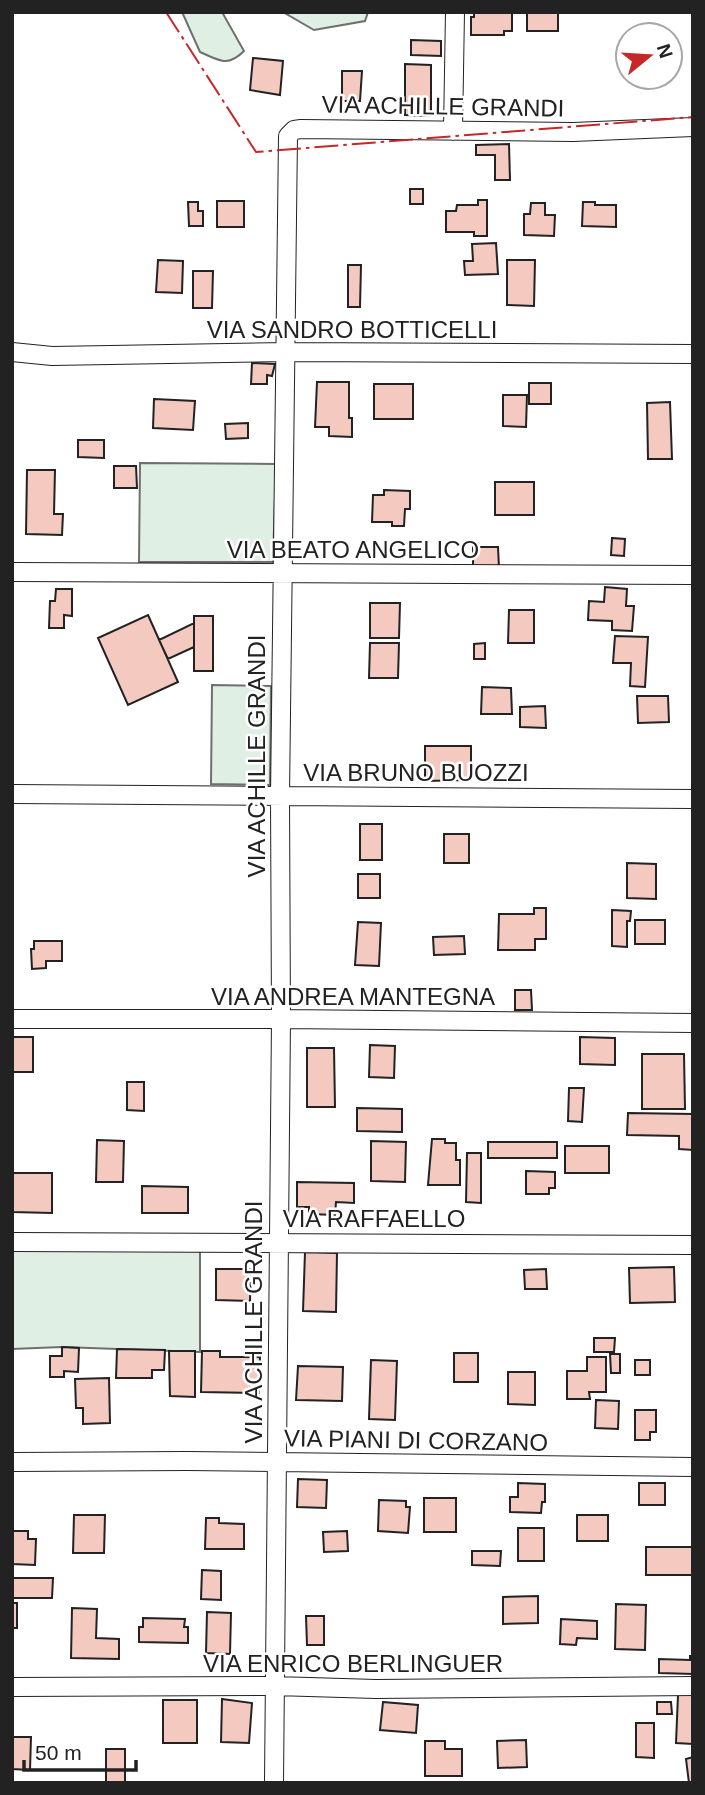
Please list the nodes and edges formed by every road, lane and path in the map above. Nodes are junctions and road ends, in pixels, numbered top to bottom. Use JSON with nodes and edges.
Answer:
{"nodes":[{"id":1,"x":455,"y":12,"type":"edge"},
{"id":2,"x":693,"y":127,"type":"edge"},
{"id":3,"x":453,"y":131,"type":"junction"},
{"id":4,"x":12,"y":352,"type":"edge"},
{"id":5,"x":285,"y":352,"type":"junction"},
{"id":6,"x":693,"y":355,"type":"edge"},
{"id":7,"x":12,"y":572,"type":"edge"},
{"id":8,"x":282,"y":573,"type":"junction"},
{"id":9,"x":693,"y":575,"type":"edge"},
{"id":10,"x":12,"y":794,"type":"edge"},
{"id":11,"x":279,"y":796,"type":"junction"},
{"id":12,"x":693,"y":799,"type":"edge"},
{"id":13,"x":12,"y":1019,"type":"edge"},
{"id":14,"x":281,"y":1019,"type":"junction"},
{"id":15,"x":693,"y":1023,"type":"edge"},
{"id":16,"x":278,"y":1241,"type":"junction"},
{"id":17,"x":12,"y":1242,"type":"edge"},
{"id":18,"x":693,"y":1245,"type":"edge"},
{"id":19,"x":12,"y":1462,"type":"edge"},
{"id":20,"x":276,"y":1462,"type":"junction"},
{"id":21,"x":693,"y":1467,"type":"edge"},
{"id":22,"x":275,"y":1686,"type":"junction"},
{"id":23,"x":693,"y":1686,"type":"edge"},
{"id":24,"x":12,"y":1687,"type":"edge"},
{"id":25,"x":274,"y":1783,"type":"edge"}],
"edges":[{"from":1,"to":3,"type":"street"},
{"from":2,"to":3,"type":"street","name":"VIA ACHILLE GRANDI"},
{"from":3,"to":5,"type":"street","name":"VIA ACHILLE GRANDI"},
{"from":4,"to":5,"type":"street","name":"VIA SANDRO BOTTICELLI"},
{"from":5,"to":6,"type":"street","name":"VIA SANDRO BOTTICELLI"},
{"from":5,"to":8,"type":"street","name":"VIA ACHILLE GRANDI"},
{"from":7,"to":8,"type":"street","name":"VIA BEATO ANGELICO"},
{"from":8,"to":9,"type":"street","name":"VIA BEATO ANGELICO"},
{"from":8,"to":11,"type":"street","name":"VIA ACHILLE GRANDI"},
{"from":10,"to":11,"type":"street","name":"VIA BRUNO BUOZZI"},
{"from":11,"to":12,"type":"street","name":"VIA BRUNO BUOZZI"},
{"from":11,"to":14,"type":"street","name":"VIA ACHILLE GRANDI"},
{"from":13,"to":14,"type":"street","name":"VIA ANDREA MANTEGNA"},
{"from":14,"to":15,"type":"street","name":"VIA ANDREA MANTEGNA"},
{"from":14,"to":16,"type":"street","name":"VIA ACHILLE GRANDI"},
{"from":16,"to":17,"type":"street","name":"VIA RAFFAELLO"},
{"from":16,"to":18,"type":"street","name":"VIA RAFFAELLO"},
{"from":16,"to":20,"type":"street","name":"VIA ACHILLE GRANDI"},
{"from":19,"to":20,"type":"street","name":"VIA PIANI DI CORZANO"},
{"from":20,"to":21,"type":"street","name":"VIA PIANI DI CORZANO"},
{"from":20,"to":22,"type":"street","name":"VIA ACHILLE GRANDI"},
{"from":22,"to":23,"type":"street","name":"VIA ENRICO BERLINGUER"},
{"from":22,"to":24,"type":"street","name":"VIA ENRICO BERLINGUER"},
{"from":22,"to":25,"type":"street","name":"VIA ACHILLE GRANDI"}]}
